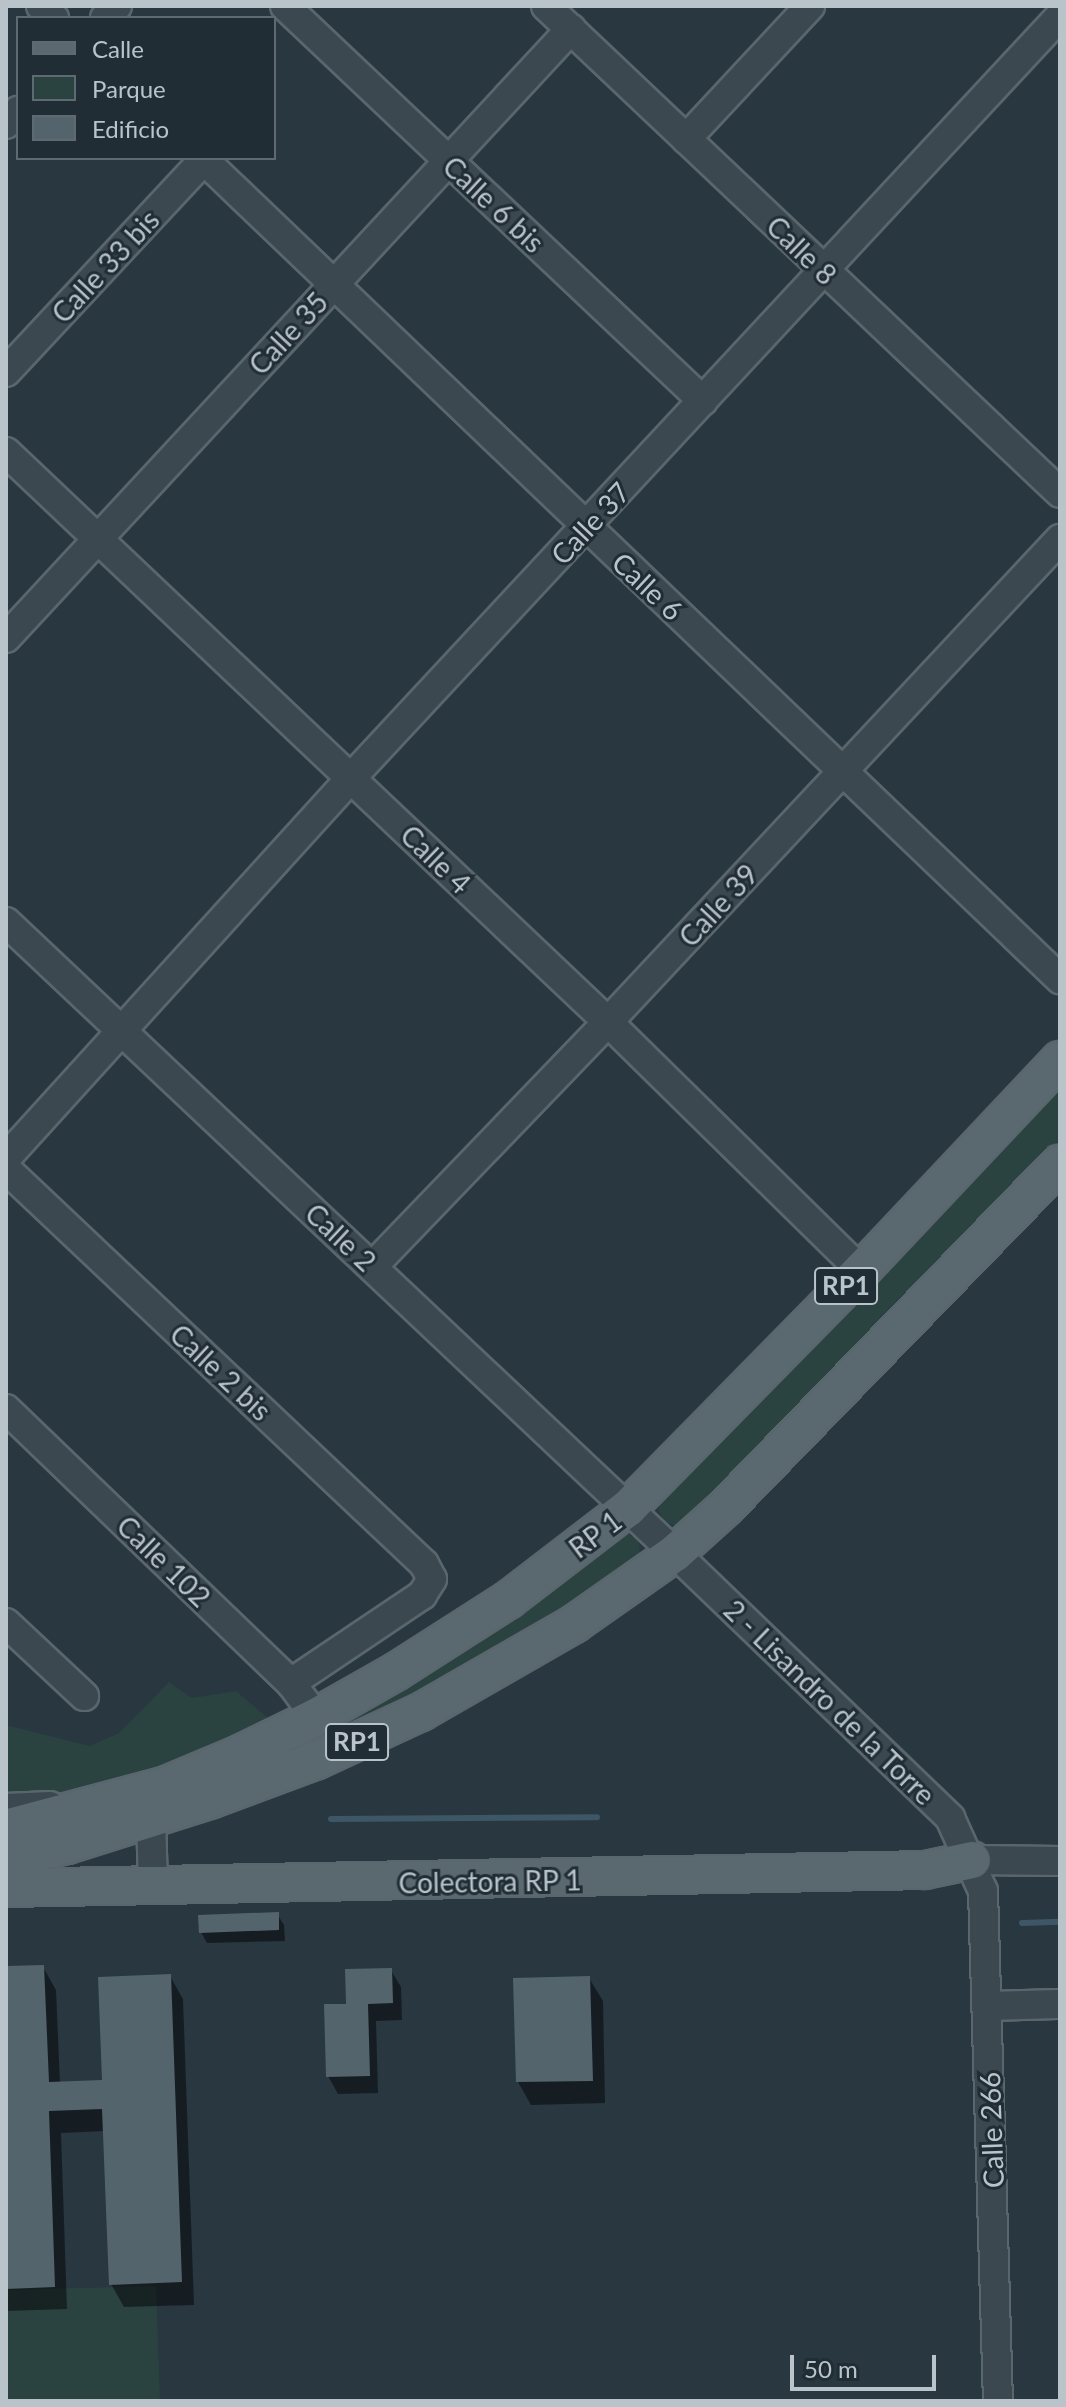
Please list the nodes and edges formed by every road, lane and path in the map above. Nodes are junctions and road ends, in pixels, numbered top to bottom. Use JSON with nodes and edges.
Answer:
{"nodes":[{"id":1,"x":285,"y":6,"type":"edge"},
{"id":2,"x":546,"y":6,"type":"edge"},
{"id":3,"x":810,"y":6,"type":"edge"},
{"id":4,"x":1060,"y":16,"type":"edge"},
{"id":5,"x":571,"y":29,"type":"junction"},
{"id":6,"x":686,"y":139,"type":"junction"},
{"id":7,"x":202,"y":160,"type":"edge"},
{"id":8,"x":204,"y":160,"type":"edge"},
{"id":9,"x":448,"y":160,"type":"junction"},
{"id":10,"x":825,"y":272,"type":"junction"},
{"id":11,"x":334,"y":283,"type":"junction"},
{"id":12,"x":6,"y":372,"type":"edge"},
{"id":13,"x":703,"y":401,"type":"junction"},
{"id":14,"x":6,"y":452,"type":"edge"},
{"id":15,"x":1060,"y":493,"type":"edge"},
{"id":16,"x":586,"y":528,"type":"junction"},
{"id":17,"x":1060,"y":539,"type":"edge"},
{"id":18,"x":97,"y":540,"type":"junction"},
{"id":19,"x":6,"y":638,"type":"edge"},
{"id":20,"x":844,"y":770,"type":"junction"},
{"id":21,"x":351,"y":778,"type":"junction"},
{"id":22,"x":6,"y":922,"type":"edge"},
{"id":23,"x":1060,"y":979,"type":"edge"},
{"id":24,"x":608,"y":1022,"type":"junction"},
{"id":25,"x":122,"y":1031,"type":"junction"},
{"id":26,"x":1060,"y":1060,"type":"edge"},
{"id":27,"x":6,"y":1158,"type":"edge"},
{"id":28,"x":1060,"y":1163,"type":"edge"},
{"id":29,"x":6,"y":1169,"type":"edge"},
{"id":30,"x":372,"y":1267,"type":"junction"},
{"id":31,"x":861,"y":1271,"type":"junction"},
{"id":32,"x":6,"y":1409,"type":"edge"},
{"id":33,"x":628,"y":1508,"type":"junction"},
{"id":34,"x":675,"y":1553,"type":"junction"},
{"id":35,"x":10,"y":1637,"type":"edge"},
{"id":36,"x":291,"y":1683,"type":"junction"},
{"id":37,"x":84,"y":1696,"type":"dead end"},
{"id":38,"x":316,"y":1717,"type":"junction"},
{"id":39,"x":134,"y":1804,"type":"junction"},
{"id":40,"x":6,"y":1808,"type":"edge"},
{"id":41,"x":6,"y":1828,"type":"edge"},
{"id":42,"x":6,"y":1859,"type":"edge"},
{"id":43,"x":972,"y":1860,"type":"junction"},
{"id":44,"x":1060,"y":1861,"type":"edge"},
{"id":45,"x":153,"y":1885,"type":"junction"},
{"id":46,"x":6,"y":1888,"type":"edge"},
{"id":47,"x":1060,"y":2004,"type":"edge"},
{"id":48,"x":987,"y":2006,"type":"junction"},
{"id":49,"x":998,"y":2401,"type":"edge"}],
"edges":[{"from":1,"to":9,"type":"street","name":"Calle 6 bis"},
{"from":2,"to":5,"type":"street","name":"Calle 8"},
{"from":3,"to":6,"type":"street"},
{"from":4,"to":10,"type":"street","name":"Calle 37"},
{"from":5,"to":6,"type":"street","name":"Calle 8"},
{"from":5,"to":9,"type":"street","name":"Calle 35"},
{"from":6,"to":10,"type":"street","name":"Calle 8"},
{"from":7,"to":12,"type":"street","name":"Calle 33 bis"},
{"from":8,"to":11,"type":"street","name":"Calle 6"},
{"from":9,"to":11,"type":"street","name":"Calle 35"},
{"from":9,"to":13,"type":"street","name":"Calle 6 bis"},
{"from":10,"to":13,"type":"street","name":"Calle 37"},
{"from":10,"to":15,"type":"street","name":"Calle 8"},
{"from":11,"to":16,"type":"street","name":"Calle 6"},
{"from":11,"to":18,"type":"street","name":"Calle 35"},
{"from":13,"to":16,"type":"street","name":"Calle 37"},
{"from":14,"to":18,"type":"street","name":"Calle 4"},
{"from":16,"to":20,"type":"street","name":"Calle 6"},
{"from":16,"to":21,"type":"street","name":"Calle 37"},
{"from":17,"to":20,"type":"street","name":"Calle 39"},
{"from":18,"to":19,"type":"street","name":"Calle 35"},
{"from":18,"to":21,"type":"street","name":"Calle 4"},
{"from":20,"to":23,"type":"street","name":"Calle 6"},
{"from":20,"to":24,"type":"street","name":"Calle 39"},
{"from":21,"to":24,"type":"street","name":"Calle 4"},
{"from":21,"to":25,"type":"street","name":"Calle 37"},
{"from":22,"to":25,"type":"street","name":"Calle 2"},
{"from":24,"to":30,"type":"street","name":"Calle 39"},
{"from":24,"to":31,"type":"street","name":"Calle 4"},
{"from":25,"to":27,"type":"street","name":"Calle 37"},
{"from":25,"to":30,"type":"street","name":"Calle 2"},
{"from":26,"to":31,"type":"main road","name":"RP 1","number":"RP1"},
{"from":28,"to":34,"type":"main road","name":"RP 1","number":"RP1"},
{"from":29,"to":36,"type":"street","name":"Calle 2 bis"},
{"from":30,"to":33,"type":"street","name":"Calle 2"},
{"from":31,"to":33,"type":"main road","name":"RP 1","number":"RP1"},
{"from":32,"to":36,"type":"street","name":"Calle 102"},
{"from":33,"to":34,"type":"street","name":"Calle 2"},
{"from":33,"to":38,"type":"main road","name":"RP 1","number":"RP1"},
{"from":34,"to":39,"type":"main road","name":"RP 1","number":"RP1"},
{"from":34,"to":43,"type":"street","name":"2 - Lisandro de la Torre"},
{"from":35,"to":37,"type":"street"},
{"from":36,"to":38,"type":"street","name":"Calle 102"},
{"from":38,"to":39,"type":"main road","name":"RP 1","number":"RP1"},
{"from":39,"to":40,"type":"street"},
{"from":39,"to":41,"type":"main road","name":"RP 1","number":"RP1"},
{"from":39,"to":42,"type":"main road","name":"RP 1","number":"RP1"},
{"from":39,"to":45,"type":"street"},
{"from":43,"to":44,"type":"street"},
{"from":43,"to":45,"type":"main road","name":"Colectora RP 1"},
{"from":43,"to":48,"type":"street","name":"Calle 266"},
{"from":45,"to":46,"type":"main road","name":"Colectora RP 1"},
{"from":47,"to":48,"type":"street"},
{"from":48,"to":49,"type":"street","name":"Calle 266"}]}
